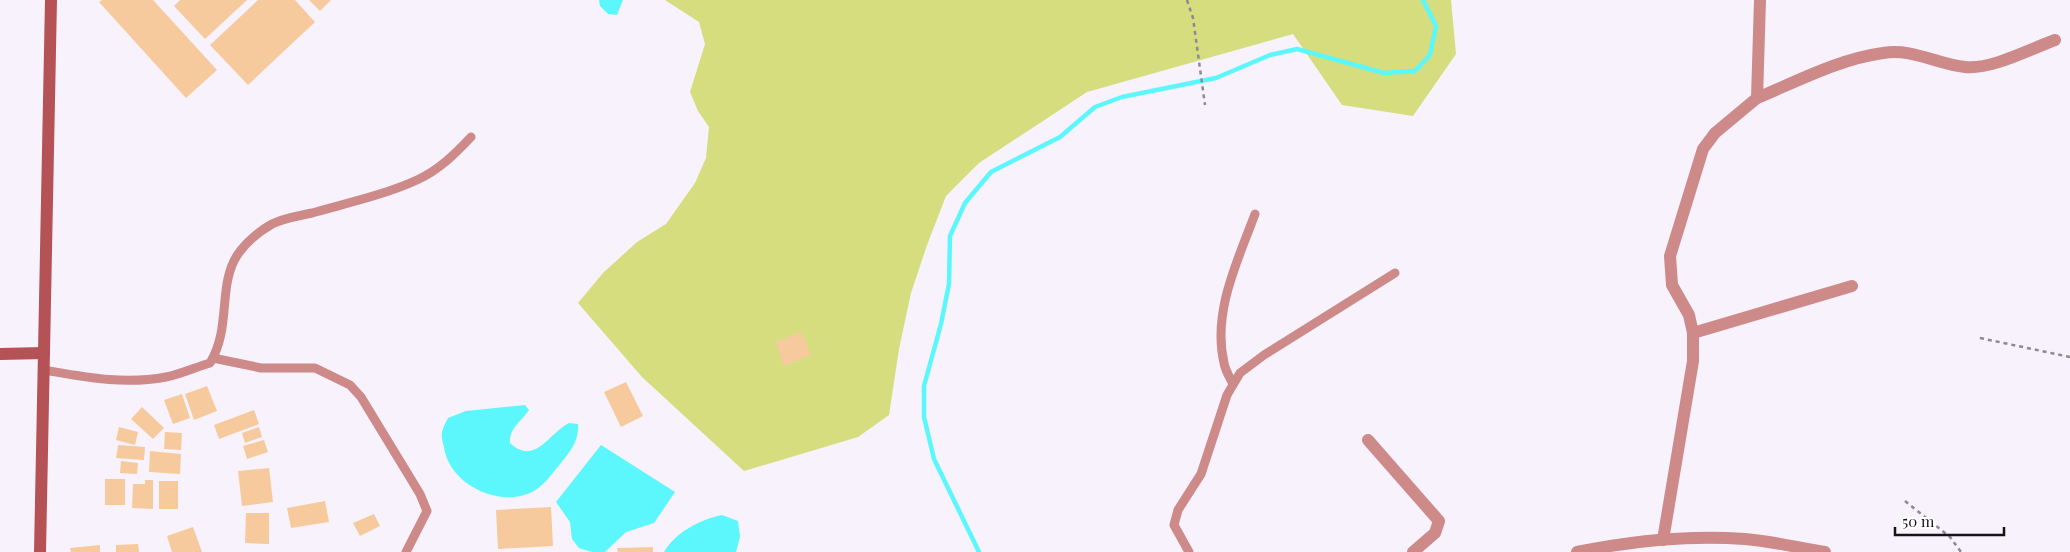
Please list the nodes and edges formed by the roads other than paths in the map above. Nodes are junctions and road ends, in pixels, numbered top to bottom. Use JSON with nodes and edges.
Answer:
{"nodes":[{"id":1,"x":51,"y":0,"type":"edge"},
{"id":2,"x":1760,"y":0,"type":"edge"},
{"id":3,"x":2055,"y":40,"type":"dead end"},
{"id":4,"x":1758,"y":98,"type":"junction"},
{"id":5,"x":471,"y":137,"type":"dead end"},
{"id":6,"x":1255,"y":214,"type":"dead end"},
{"id":7,"x":1396,"y":273,"type":"dead end"},
{"id":8,"x":1852,"y":286,"type":"dead end"},
{"id":9,"x":1693,"y":333,"type":"junction"},
{"id":10,"x":44,"y":353,"type":"junction"},
{"id":11,"x":0,"y":354,"type":"edge"},
{"id":12,"x":213,"y":358,"type":"junction"},
{"id":13,"x":44,"y":370,"type":"junction"},
{"id":14,"x":1233,"y":384,"type":"junction"},
{"id":15,"x":1368,"y":440,"type":"dead end"},
{"id":16,"x":1663,"y":540,"type":"junction"},
{"id":17,"x":40,"y":552,"type":"edge"},
{"id":18,"x":406,"y":552,"type":"edge"},
{"id":19,"x":1189,"y":552,"type":"edge"},
{"id":20,"x":1413,"y":552,"type":"edge"},
{"id":21,"x":1577,"y":552,"type":"edge"},
{"id":22,"x":1825,"y":552,"type":"edge"}],
"edges":[{"from":1,"to":10,"type":"main road"},
{"from":2,"to":4,"type":"street"},
{"from":3,"to":4,"type":"street"},
{"from":4,"to":9,"type":"street"},
{"from":5,"to":12,"type":"lane"},
{"from":6,"to":14,"type":"lane"},
{"from":7,"to":14,"type":"lane"},
{"from":8,"to":9,"type":"street"},
{"from":9,"to":16,"type":"street"},
{"from":10,"to":11,"type":"main road"},
{"from":10,"to":13,"type":"main road"},
{"from":12,"to":13,"type":"lane"},
{"from":12,"to":18,"type":"lane"},
{"from":13,"to":17,"type":"main road"},
{"from":14,"to":19,"type":"lane"},
{"from":15,"to":20,"type":"street"},
{"from":16,"to":21,"type":"street"},
{"from":16,"to":22,"type":"street"}]}
